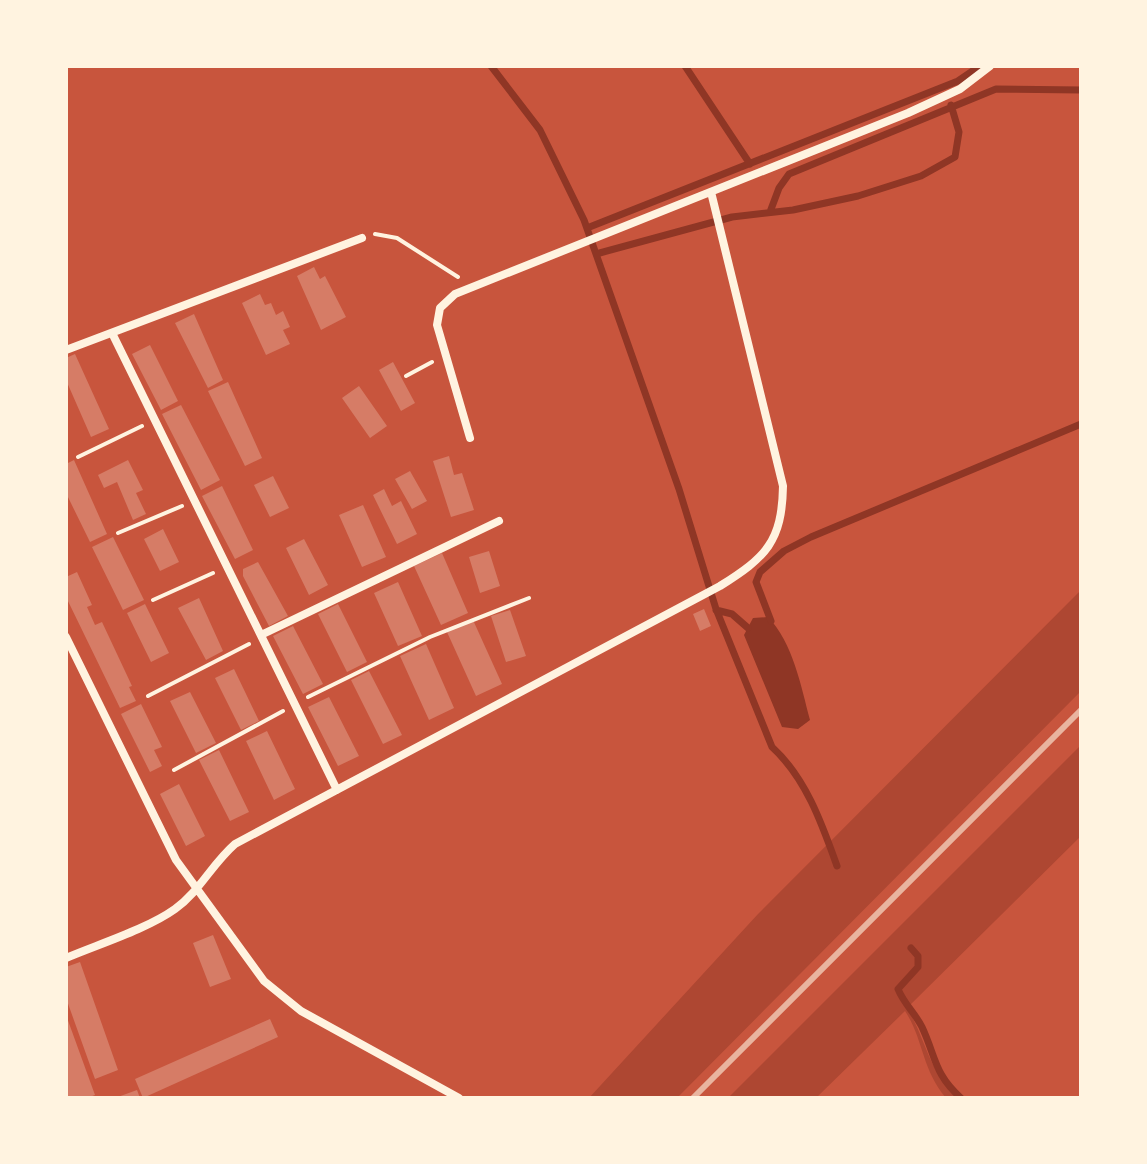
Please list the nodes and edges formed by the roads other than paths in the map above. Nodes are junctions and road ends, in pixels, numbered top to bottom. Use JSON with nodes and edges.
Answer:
{"nodes":[{"id":1,"x":990,"y":66,"type":"edge"},
{"id":2,"x":711,"y":192,"type":"junction"},
{"id":3,"x":362,"y":238,"type":"road end"},
{"id":4,"x":112,"y":333,"type":"junction"},
{"id":5,"x":66,"y":350,"type":"edge"},
{"id":6,"x":470,"y":438,"type":"dead end"},
{"id":7,"x":499,"y":521,"type":"dead end"},
{"id":8,"x":261,"y":635,"type":"junction"},
{"id":9,"x":66,"y":637,"type":"edge"},
{"id":10,"x":337,"y":790,"type":"junction"},
{"id":11,"x":198,"y":886,"type":"junction"},
{"id":12,"x":66,"y":958,"type":"edge"},
{"id":13,"x":459,"y":1098,"type":"edge"}],
"edges":[{"from":1,"to":2,"type":"street"},
{"from":2,"to":6,"type":"street"},
{"from":2,"to":10,"type":"street"},
{"from":3,"to":4,"type":"street"},
{"from":4,"to":5,"type":"street"},
{"from":4,"to":8,"type":"street"},
{"from":7,"to":8,"type":"street"},
{"from":8,"to":10,"type":"street"},
{"from":9,"to":11,"type":"street"},
{"from":10,"to":11,"type":"street"},
{"from":11,"to":12,"type":"street"},
{"from":11,"to":13,"type":"street"}]}
